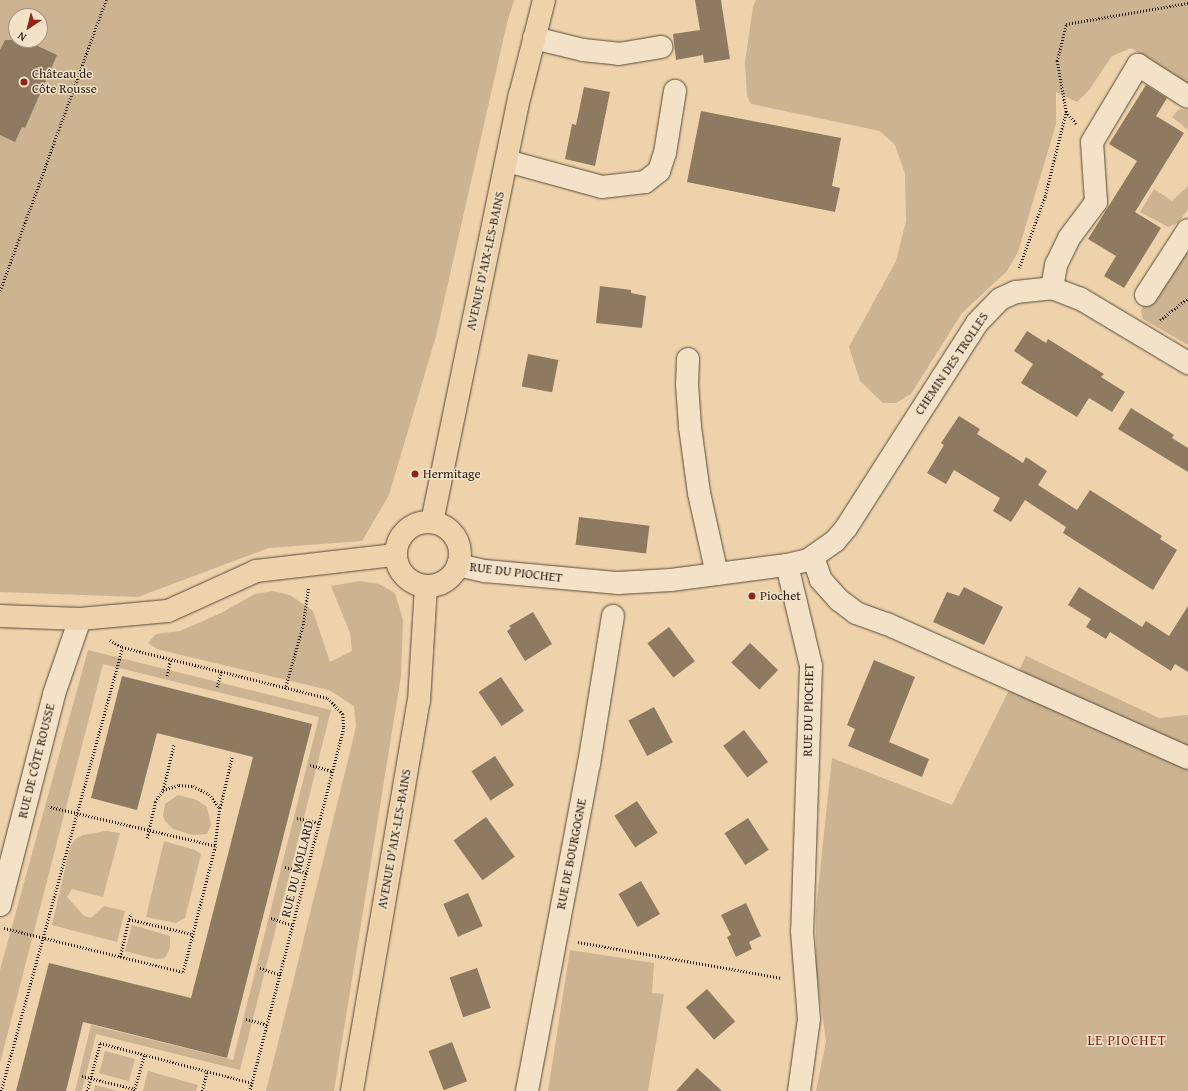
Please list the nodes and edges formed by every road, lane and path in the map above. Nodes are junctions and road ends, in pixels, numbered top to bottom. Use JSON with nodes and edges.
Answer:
{"nodes":[{"id":1,"x":106,"y":0,"type":"edge"},
{"id":2,"x":544,"y":0,"type":"edge"},
{"id":3,"x":1188,"y":3,"type":"edge"},
{"id":4,"x":534,"y":38,"type":"junction"},
{"id":5,"x":661,"y":48,"type":"dead end"},
{"id":6,"x":675,"y":91,"type":"dead end"},
{"id":7,"x":1188,"y":97,"type":"edge"},
{"id":8,"x":1066,"y":112,"type":"junction"},
{"id":9,"x":1092,"y":142,"type":"junction"},
{"id":10,"x":506,"y":161,"type":"junction"},
{"id":11,"x":1188,"y":230,"type":"edge"},
{"id":12,"x":1018,"y":269,"type":"dead end"},
{"id":13,"x":1052,"y":288,"type":"junction"},
{"id":14,"x":0,"y":291,"type":"edge"},
{"id":15,"x":1146,"y":295,"type":"dead end"},
{"id":16,"x":1188,"y":298,"type":"edge"},
{"id":17,"x":1154,"y":341,"type":"junction"},
{"id":18,"x":688,"y":359,"type":"dead end"},
{"id":19,"x":1188,"y":363,"type":"edge"},
{"id":20,"x":432,"y":522,"type":"junction"},
{"id":21,"x":395,"y":555,"type":"junction"},
{"id":22,"x":813,"y":557,"type":"junction"},
{"id":23,"x":458,"y":565,"type":"junction"},
{"id":24,"x":787,"y":566,"type":"junction"},
{"id":25,"x":717,"y":574,"type":"junction"},
{"id":26,"x":308,"y":586,"type":"dead end"},
{"id":27,"x":426,"y":587,"type":"junction"},
{"id":28,"x":0,"y":616,"type":"edge"},
{"id":29,"x":613,"y":616,"type":"dead end"},
{"id":30,"x":80,"y":619,"type":"junction"},
{"id":31,"x":122,"y":647,"type":"junction"},
{"id":32,"x":170,"y":660,"type":"junction"},
{"id":33,"x":221,"y":672,"type":"junction"},
{"id":34,"x":167,"y":676,"type":"dead end"},
{"id":35,"x":217,"y":688,"type":"dead end"},
{"id":36,"x":285,"y":689,"type":"junction"},
{"id":37,"x":174,"y":744,"type":"dead end"},
{"id":38,"x":232,"y":756,"type":"dead end"},
{"id":39,"x":1188,"y":758,"type":"edge"},
{"id":40,"x":310,"y":765,"type":"dead end"},
{"id":41,"x":333,"y":771,"type":"junction"},
{"id":42,"x":163,"y":790,"type":"junction"},
{"id":43,"x":27,"y":801,"type":"junction"},
{"id":44,"x":220,"y":808,"type":"junction"},
{"id":45,"x":76,"y":814,"type":"junction"},
{"id":46,"x":297,"y":818,"type":"dead end"},
{"id":47,"x":320,"y":823,"type":"junction"},
{"id":48,"x":148,"y":830,"type":"junction"},
{"id":49,"x":147,"y":838,"type":"dead end"},
{"id":50,"x":215,"y":846,"type":"junction"},
{"id":51,"x":285,"y":867,"type":"dead end"},
{"id":52,"x":307,"y":873,"type":"junction"},
{"id":53,"x":0,"y":905,"type":"edge"},
{"id":54,"x":131,"y":913,"type":"dead end"},
{"id":55,"x":272,"y":918,"type":"dead end"},
{"id":56,"x":129,"y":919,"type":"junction"},
{"id":57,"x":293,"y":925,"type":"junction"},
{"id":58,"x":0,"y":927,"type":"edge"},
{"id":59,"x":192,"y":934,"type":"junction"},
{"id":60,"x":42,"y":938,"type":"junction"},
{"id":61,"x":556,"y":938,"type":"junction"},
{"id":62,"x":120,"y":957,"type":"junction"},
{"id":63,"x":260,"y":968,"type":"dead end"},
{"id":64,"x":281,"y":975,"type":"junction"},
{"id":65,"x":806,"y":982,"type":"junction"},
{"id":66,"x":246,"y":1019,"type":"dead end"},
{"id":67,"x":268,"y":1025,"type":"junction"},
{"id":68,"x":144,"y":1055,"type":"junction"},
{"id":69,"x":207,"y":1071,"type":"junction"},
{"id":70,"x":82,"y":1076,"type":"dead end"},
{"id":71,"x":91,"y":1078,"type":"junction"},
{"id":72,"x":252,"y":1083,"type":"junction"},
{"id":73,"x":135,"y":1090,"type":"edge"},
{"id":74,"x":1,"y":1091,"type":"edge"},
{"id":75,"x":87,"y":1091,"type":"edge"},
{"id":76,"x":202,"y":1091,"type":"edge"},
{"id":77,"x":250,"y":1091,"type":"edge"},
{"id":78,"x":352,"y":1091,"type":"edge"},
{"id":79,"x":527,"y":1091,"type":"edge"},
{"id":80,"x":799,"y":1091,"type":"edge"}],
"edges":[{"from":1,"to":14,"type":"path"},
{"from":2,"to":4,"type":"main road","name":"AVENUE D'AIX-LES-BAINS"},
{"from":3,"to":8,"type":"path"},
{"from":4,"to":5,"type":"street"},
{"from":4,"to":10,"type":"main road","name":"AVENUE D'AIX-LES-BAINS"},
{"from":6,"to":10,"type":"street"},
{"from":7,"to":9,"type":"street"},
{"from":8,"to":9,"type":"path"},
{"from":8,"to":12,"type":"path"},
{"from":9,"to":13,"type":"street"},
{"from":10,"to":20,"type":"main road","name":"AVENUE D'AIX-LES-BAINS"},
{"from":11,"to":15,"type":"street"},
{"from":13,"to":17,"type":"street","name":"CHEMIN DES TROLLES"},
{"from":13,"to":22,"type":"street","name":"CHEMIN DES TROLLES"},
{"from":16,"to":17,"type":"path"},
{"from":17,"to":19,"type":"street","name":"CHEMIN DES TROLLES"},
{"from":18,"to":25,"type":"street"},
{"from":20,"to":21,"type":"main road"},
{"from":20,"to":23,"type":"main road"},
{"from":21,"to":27,"type":"main road"},
{"from":21,"to":30,"type":"main road"},
{"from":22,"to":24,"type":"street","name":"CHEMIN DES TROLLES"},
{"from":22,"to":39,"type":"street"},
{"from":23,"to":25,"type":"street","name":"RUE DU PIOCHET"},
{"from":23,"to":27,"type":"main road"},
{"from":24,"to":25,"type":"street","name":"RUE DU PIOCHET"},
{"from":24,"to":65,"type":"street","name":"RUE DU PIOCHET"},
{"from":26,"to":36,"type":"path"},
{"from":27,"to":78,"type":"main road","name":"AVENUE D'AIX-LES-BAINS"},
{"from":28,"to":30,"type":"main road"},
{"from":29,"to":61,"type":"street","name":"RUE DE BOURGOGNE"},
{"from":30,"to":31,"type":"path","name":"RUE DU MOLLARD"},
{"from":30,"to":43,"type":"street","name":"RUE DE CÔTE ROUSSE"},
{"from":31,"to":32,"type":"path","name":"RUE DU MOLLARD"},
{"from":31,"to":45,"type":"path"},
{"from":32,"to":33,"type":"path","name":"RUE DU MOLLARD"},
{"from":32,"to":34,"type":"path"},
{"from":33,"to":35,"type":"path"},
{"from":33,"to":36,"type":"path","name":"RUE DU MOLLARD"},
{"from":36,"to":41,"type":"path","name":"RUE DU MOLLARD"},
{"from":37,"to":42,"type":"path"},
{"from":38,"to":44,"type":"path"},
{"from":40,"to":41,"type":"path"},
{"from":41,"to":47,"type":"path","name":"RUE DU MOLLARD"},
{"from":42,"to":44,"type":"path"},
{"from":42,"to":48,"type":"path"},
{"from":43,"to":45,"type":"path"},
{"from":43,"to":53,"type":"street","name":"RUE DE CÔTE ROUSSE"},
{"from":44,"to":50,"type":"path"},
{"from":45,"to":48,"type":"path"},
{"from":45,"to":60,"type":"path"},
{"from":46,"to":47,"type":"path"},
{"from":47,"to":52,"type":"path","name":"RUE DU MOLLARD"},
{"from":48,"to":49,"type":"path"},
{"from":48,"to":50,"type":"path"},
{"from":50,"to":59,"type":"path"},
{"from":51,"to":52,"type":"path"},
{"from":52,"to":57,"type":"path","name":"RUE DU MOLLARD"},
{"from":54,"to":56,"type":"path"},
{"from":55,"to":57,"type":"path"},
{"from":56,"to":59,"type":"path"},
{"from":56,"to":62,"type":"path"},
{"from":57,"to":64,"type":"path","name":"RUE DU MOLLARD"},
{"from":58,"to":60,"type":"path"},
{"from":59,"to":62,"type":"path"},
{"from":60,"to":62,"type":"path"},
{"from":60,"to":74,"type":"path"},
{"from":61,"to":65,"type":"path"},
{"from":61,"to":79,"type":"street","name":"RUE DE BOURGOGNE"},
{"from":63,"to":64,"type":"path"},
{"from":64,"to":67,"type":"path","name":"RUE DU MOLLARD"},
{"from":65,"to":80,"type":"street","name":"RUE DU PIOCHET"},
{"from":66,"to":67,"type":"path"},
{"from":67,"to":72,"type":"path","name":"RUE DU MOLLARD"},
{"from":68,"to":69,"type":"path"},
{"from":68,"to":71,"type":"path"},
{"from":68,"to":73,"type":"path"},
{"from":69,"to":72,"type":"path"},
{"from":69,"to":76,"type":"path"},
{"from":70,"to":71,"type":"path"},
{"from":71,"to":73,"type":"path"},
{"from":71,"to":75,"type":"path"},
{"from":72,"to":77,"type":"path","name":"RUE DU MOLLARD"}]}
